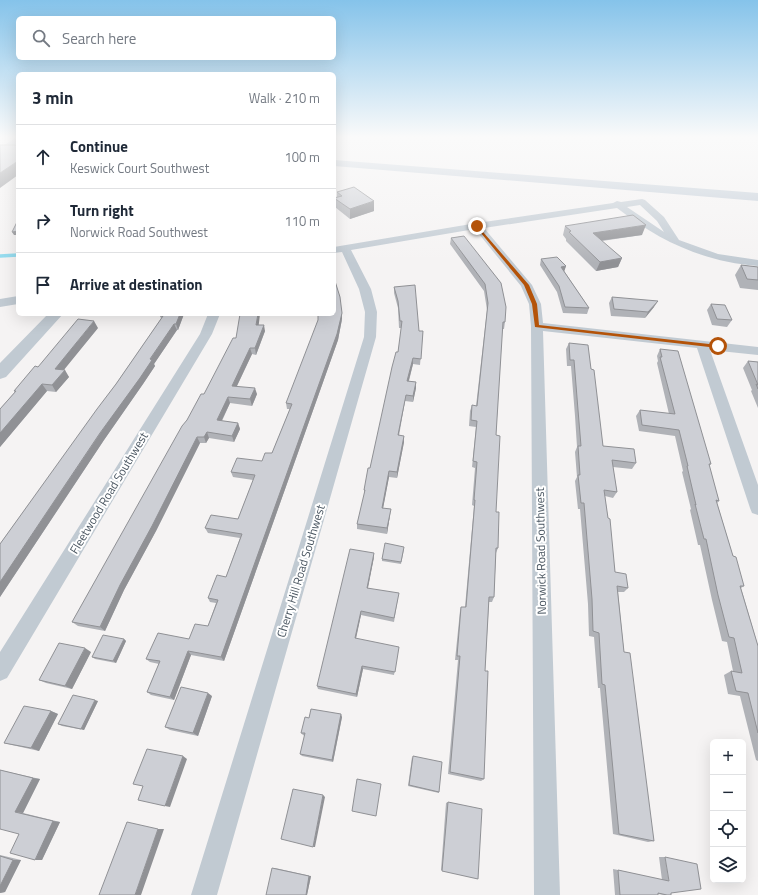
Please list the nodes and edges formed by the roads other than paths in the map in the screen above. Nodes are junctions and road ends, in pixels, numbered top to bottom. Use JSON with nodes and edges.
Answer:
{"nodes":[{"id":1,"x":542,"y":180,"type":"edge"},
{"id":2,"x":758,"y":197,"type":"edge"},
{"id":3,"x":617,"y":204,"type":"junction"},
{"id":4,"x":477,"y":226,"type":"junction"},
{"id":5,"x":676,"y":242,"type":"junction"},
{"id":6,"x":340,"y":249,"type":"edge"},
{"id":7,"x":758,"y":263,"type":"edge"},
{"id":8,"x":16,"y":300,"type":"edge"},
{"id":9,"x":0,"y":303,"type":"edge"},
{"id":10,"x":54,"y":316,"type":"edge"},
{"id":11,"x":213,"y":316,"type":"edge"},
{"id":12,"x":536,"y":326,"type":"junction"},
{"id":13,"x":702,"y":345,"type":"junction"},
{"id":14,"x":758,"y":351,"type":"edge"},
{"id":15,"x":0,"y":373,"type":"edge"},
{"id":16,"x":758,"y":508,"type":"edge"},
{"id":17,"x":0,"y":671,"type":"edge"},
{"id":18,"x":204,"y":895,"type":"edge"},
{"id":19,"x":547,"y":895,"type":"edge"}],
"edges":[{"from":1,"to":2,"type":"main road"},
{"from":3,"to":4,"type":"street"},
{"from":3,"to":5,"type":"street"},
{"from":3,"to":5,"type":"street"},
{"from":4,"to":6,"type":"street"},
{"from":4,"to":12,"type":"street","name":"Norwick Road Southwest"},
{"from":5,"to":7,"type":"street"},
{"from":6,"to":18,"type":"street","name":"Cherry Hill Road Southwest"},
{"from":8,"to":9,"type":"street"},
{"from":10,"to":15,"type":"street"},
{"from":11,"to":17,"type":"street","name":"Fleetwood Road Southwest"},
{"from":12,"to":13,"type":"street"},
{"from":12,"to":19,"type":"street","name":"Norwick Road Southwest"},
{"from":13,"to":14,"type":"street"},
{"from":13,"to":16,"type":"street"}]}
